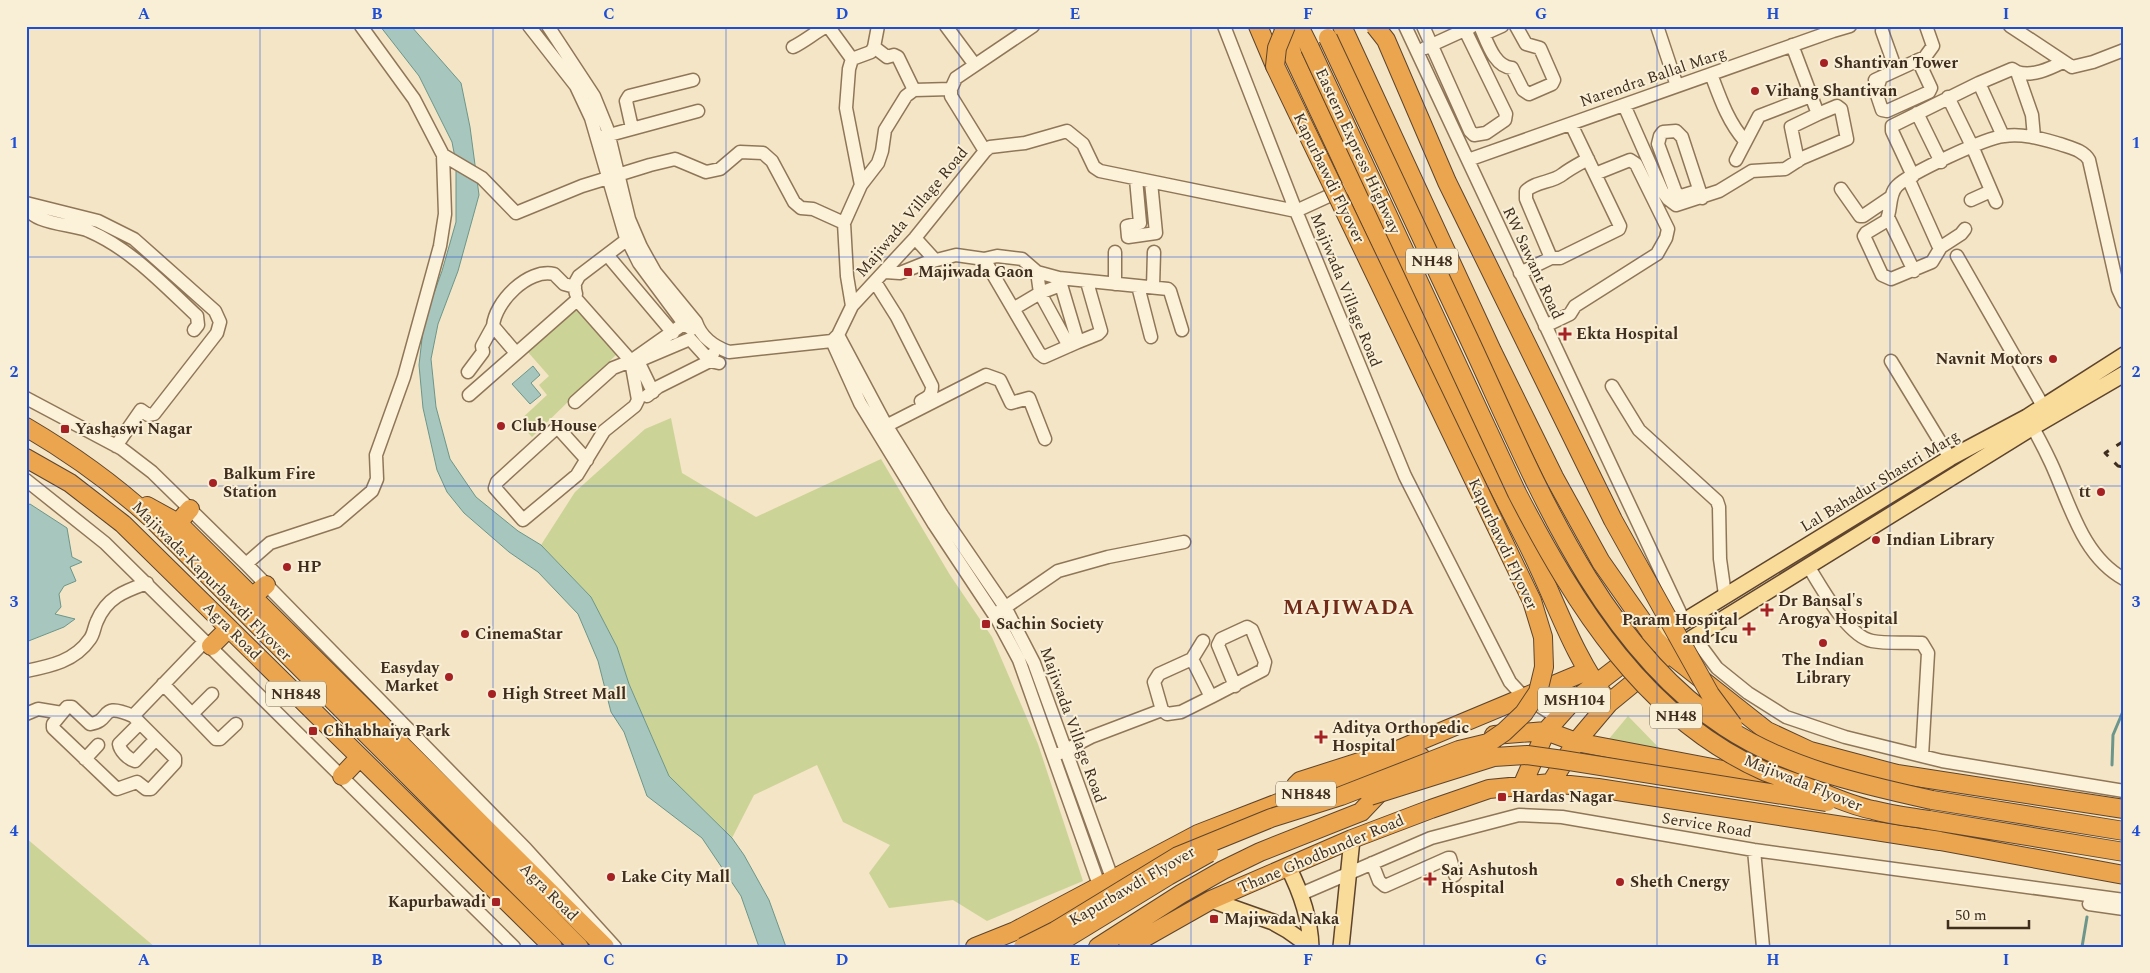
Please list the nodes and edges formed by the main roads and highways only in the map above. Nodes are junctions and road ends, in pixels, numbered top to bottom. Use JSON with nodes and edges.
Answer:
{"nodes":[{"id":1,"x":1258,"y":26,"type":"edge"},
{"id":2,"x":1285,"y":26,"type":"edge"},
{"id":3,"x":1299,"y":26,"type":"edge"},
{"id":4,"x":1342,"y":26,"type":"edge"},
{"id":5,"x":1375,"y":26,"type":"edge"},
{"id":6,"x":1325,"y":32,"type":"edge"},
{"id":7,"x":1275,"y":66,"type":"junction"},
{"id":8,"x":2124,"y":355,"type":"edge"},
{"id":9,"x":2124,"y":374,"type":"edge"},
{"id":10,"x":2030,"y":422,"type":"junction"},
{"id":11,"x":26,"y":427,"type":"edge"},
{"id":12,"x":26,"y":458,"type":"edge"},
{"id":13,"x":1551,"y":470,"type":"junction"},
{"id":14,"x":1536,"y":484,"type":"joint"},
{"id":15,"x":121,"y":491,"type":"junction"},
{"id":16,"x":1510,"y":494,"type":"junction"},
{"id":17,"x":190,"y":510,"type":"road end"},
{"id":18,"x":178,"y":524,"type":"junction"},
{"id":19,"x":266,"y":585,"type":"road end"},
{"id":20,"x":252,"y":597,"type":"junction"},
{"id":21,"x":229,"y":628,"type":"junction"},
{"id":22,"x":1655,"y":639,"type":"junction"},
{"id":23,"x":208,"y":644,"type":"road end"},
{"id":24,"x":1669,"y":653,"type":"junction"},
{"id":25,"x":1591,"y":678,"type":"junction"},
{"id":26,"x":1609,"y":703,"type":"junction"},
{"id":27,"x":1552,"y":724,"type":"junction"},
{"id":28,"x":1745,"y":738,"type":"junction"},
{"id":29,"x":1576,"y":742,"type":"junction"},
{"id":30,"x":1810,"y":751,"type":"junction"},
{"id":31,"x":360,"y":758,"type":"junction"},
{"id":32,"x":342,"y":776,"type":"road end"},
{"id":33,"x":1770,"y":779,"type":"junction"},
{"id":34,"x":1551,"y":783,"type":"junction"},
{"id":35,"x":1522,"y":786,"type":"junction"},
{"id":36,"x":1379,"y":793,"type":"junction"},
{"id":37,"x":1292,"y":799,"type":"junction"},
{"id":38,"x":2124,"y":809,"type":"edge"},
{"id":39,"x":1872,"y":810,"type":"junction"},
{"id":40,"x":1763,"y":813,"type":"junction"},
{"id":41,"x":2124,"y":831,"type":"edge"},
{"id":42,"x":1352,"y":839,"type":"junction"},
{"id":43,"x":2124,"y":852,"type":"edge"},
{"id":44,"x":1288,"y":867,"type":"junction"},
{"id":45,"x":2124,"y":875,"type":"edge"},
{"id":46,"x":1211,"y":900,"type":"junction"},
{"id":47,"x":553,"y":947,"type":"edge"},
{"id":48,"x":579,"y":947,"type":"edge"},
{"id":49,"x":605,"y":947,"type":"edge"},
{"id":50,"x":975,"y":947,"type":"edge"},
{"id":51,"x":1023,"y":947,"type":"edge"},
{"id":52,"x":1052,"y":947,"type":"edge"},
{"id":53,"x":1098,"y":947,"type":"edge"},
{"id":54,"x":1128,"y":947,"type":"edge"},
{"id":55,"x":1311,"y":947,"type":"edge"},
{"id":56,"x":1341,"y":947,"type":"edge"}],
"edges":[{"from":1,"to":7,"type":"highway","name":"Kapurbawdi Flyover"},
{"from":2,"to":7,"type":"highway","bridge":true},
{"from":2,"to":16,"type":"highway"},
{"from":3,"to":16,"type":"highway","name":"Eastern Express Highway","number":"NH48","bridge":true},
{"from":4,"to":13,"type":"highway"},
{"from":5,"to":28,"type":"highway","bridge":true},
{"from":6,"to":14,"type":"highway","name":"Eastern Express Highway","number":"NH48","bridge":true},
{"from":7,"to":51,"type":"highway","name":"Kapurbawdi Flyover","bridge":true},
{"from":8,"to":10,"type":"main road","name":"Lal Bahadur Shastri Marg"},
{"from":9,"to":10,"type":"main road","name":"Lal Bahadur Shastri Marg"},
{"from":10,"to":22,"type":"main road","name":"Lal Bahadur Shastri Marg"},
{"from":10,"to":24,"type":"main road","name":"Lal Bahadur Shastri Marg"},
{"from":11,"to":15,"type":"highway","number":"NH848"},
{"from":12,"to":21,"type":"highway","name":"Agra Road","number":"NH848"},
{"from":13,"to":16,"type":"highway"},
{"from":13,"to":22,"type":"highway"},
{"from":14,"to":28,"type":"highway","name":"Majiwada Flyover","number":"NH48","bridge":true},
{"from":15,"to":18,"type":"highway","name":"Agra Road","number":"NH848"},
{"from":15,"to":48,"type":"highway","name":"Majiwada-Kapurbawdi Flyover"},
{"from":16,"to":25,"type":"highway"},
{"from":16,"to":39,"type":"highway","name":"Majiwada Flyover","number":"NH48","bridge":true},
{"from":17,"to":18,"type":"highway"},
{"from":18,"to":20,"type":"highway","name":"Agra Road","number":"NH848"},
{"from":19,"to":20,"type":"highway"},
{"from":20,"to":49,"type":"highway","name":"Agra Road","number":"NH848"},
{"from":21,"to":23,"type":"highway"},
{"from":21,"to":31,"type":"highway","name":"Agra Road","number":"NH848"},
{"from":22,"to":24,"type":"highway"},
{"from":22,"to":25,"type":"highway","number":"MSH104"},
{"from":24,"to":26,"type":"highway"},
{"from":24,"to":30,"type":"highway"},
{"from":25,"to":26,"type":"highway"},
{"from":25,"to":27,"type":"highway","number":"MSH104"},
{"from":25,"to":37,"type":"highway"},
{"from":26,"to":29,"type":"highway"},
{"from":27,"to":29,"type":"highway"},
{"from":27,"to":35,"type":"highway","number":"MSH104"},
{"from":27,"to":37,"type":"highway","number":"NH848"},
{"from":28,"to":41,"type":"highway","name":"Majiwada Flyover","number":"NH48","bridge":true},
{"from":29,"to":33,"type":"highway"},
{"from":29,"to":34,"type":"highway"},
{"from":30,"to":33,"type":"highway"},
{"from":30,"to":38,"type":"highway"},
{"from":31,"to":32,"type":"highway"},
{"from":31,"to":47,"type":"highway","name":"Agra Road","number":"NH848"},
{"from":33,"to":40,"type":"highway"},
{"from":34,"to":35,"type":"highway","name":"Thane Ghodbunder Road"},
{"from":34,"to":40,"type":"highway","name":"Thane Ghodbunder Road"},
{"from":35,"to":42,"type":"highway","name":"Thane Ghodbunder Road"},
{"from":36,"to":39,"type":"highway","name":"Kapurbawdi Flyover","bridge":true},
{"from":36,"to":52,"type":"highway","name":"Kapurbawdi Flyover","bridge":true},
{"from":36,"to":53,"type":"highway"},
{"from":37,"to":50,"type":"highway","number":"NH848"},
{"from":39,"to":43,"type":"highway","name":"Majiwada Flyover","number":"NH48","bridge":true},
{"from":40,"to":45,"type":"highway","name":"Thane Ghodbunder Road"},
{"from":42,"to":44,"type":"highway","name":"Thane Ghodbunder Road"},
{"from":42,"to":56,"type":"main road"},
{"from":44,"to":46,"type":"highway","name":"Thane Ghodbunder Road"},
{"from":44,"to":55,"type":"main road"},
{"from":46,"to":54,"type":"highway","name":"Thane Ghodbunder Road"},
{"from":46,"to":55,"type":"main road"}]}
